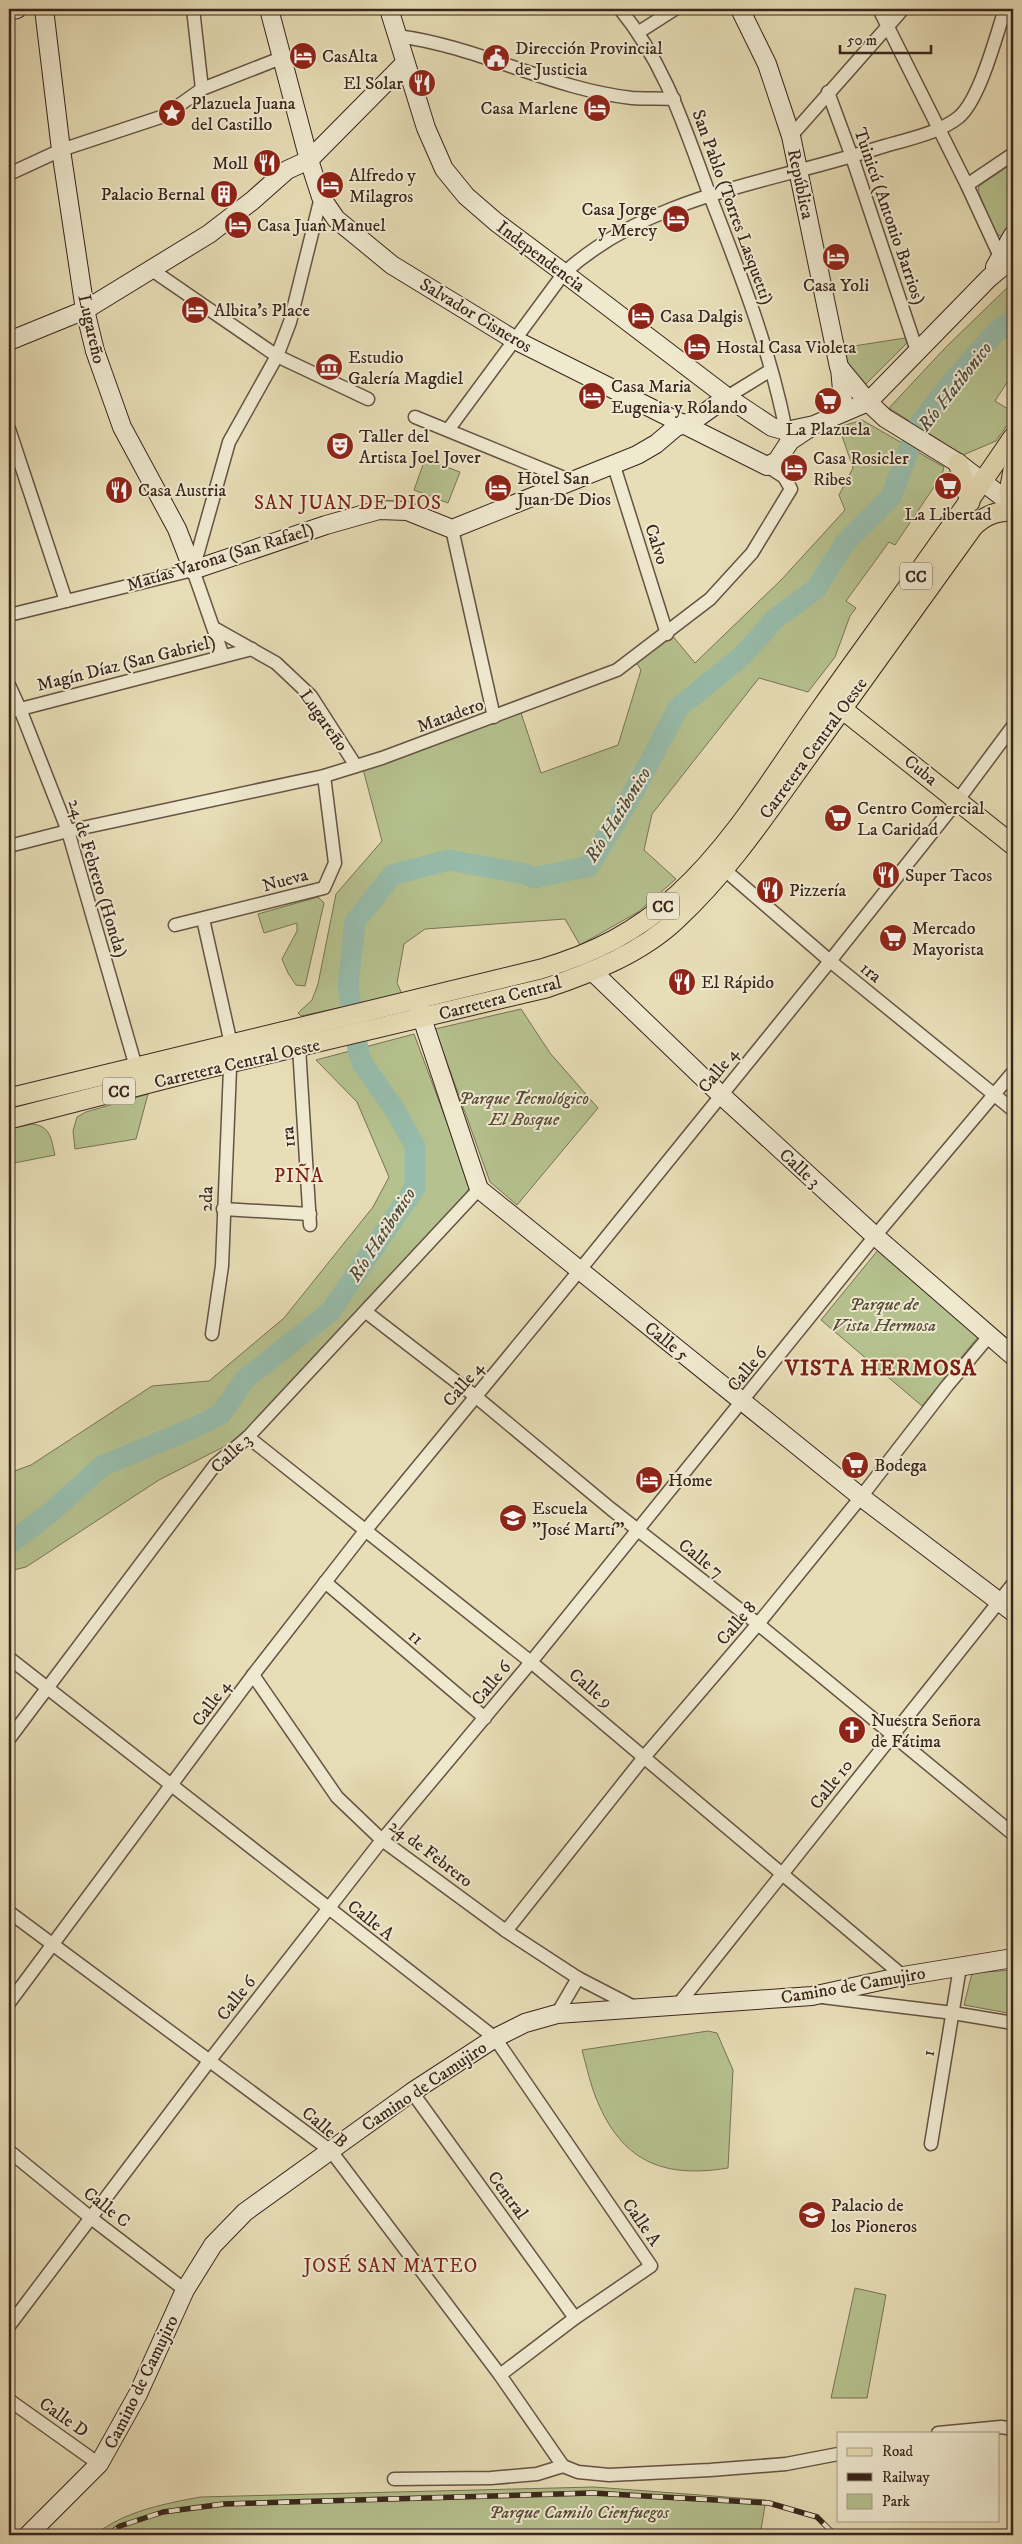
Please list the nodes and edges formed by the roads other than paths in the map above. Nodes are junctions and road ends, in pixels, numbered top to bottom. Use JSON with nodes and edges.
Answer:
{"nodes":[{"id":1,"x":17,"y":9,"type":"edge"},
{"id":2,"x":44,"y":9,"type":"edge"},
{"id":3,"x":193,"y":9,"type":"edge"},
{"id":4,"x":270,"y":9,"type":"edge"},
{"id":5,"x":389,"y":9,"type":"edge"},
{"id":6,"x":620,"y":9,"type":"edge"},
{"id":7,"x":675,"y":9,"type":"edge"},
{"id":8,"x":740,"y":9,"type":"edge"},
{"id":9,"x":879,"y":9,"type":"edge"},
{"id":10,"x":903,"y":9,"type":"edge"},
{"id":11,"x":1005,"y":9,"type":"edge"},
{"id":12,"x":9,"y":11,"type":"edge"},
{"id":13,"x":889,"y":26,"type":"junction"},
{"id":14,"x":640,"y":32,"type":"junction"},
{"id":15,"x":397,"y":36,"type":"junction"},
{"id":16,"x":281,"y":58,"type":"junction"},
{"id":17,"x":405,"y":63,"type":"junction"},
{"id":18,"x":202,"y":89,"type":"junction"},
{"id":19,"x":828,"y":92,"type":"junction"},
{"id":20,"x":674,"y":99,"type":"junction"},
{"id":21,"x":938,"y":129,"type":"junction"},
{"id":22,"x":791,"y":136,"type":"junction"},
{"id":23,"x":61,"y":150,"type":"junction"},
{"id":24,"x":1013,"y":154,"type":"edge"},
{"id":25,"x":852,"y":156,"type":"junction"},
{"id":26,"x":309,"y":160,"type":"junction"},
{"id":27,"x":798,"y":169,"type":"junction"},
{"id":28,"x":9,"y":174,"type":"edge"},
{"id":29,"x":967,"y":185,"type":"junction"},
{"id":30,"x":710,"y":195,"type":"junction"},
{"id":31,"x":320,"y":197,"type":"junction"},
{"id":32,"x":1013,"y":235,"type":"edge"},
{"id":33,"x":1006,"y":260,"type":"edge"},
{"id":34,"x":152,"y":270,"type":"junction"},
{"id":35,"x":564,"y":273,"type":"junction"},
{"id":36,"x":85,"y":310,"type":"junction"},
{"id":37,"x":513,"y":339,"type":"junction"},
{"id":38,"x":9,"y":341,"type":"edge"},
{"id":39,"x":917,"y":351,"type":"junction"},
{"id":40,"x":277,"y":356,"type":"junction"},
{"id":41,"x":839,"y":366,"type":"junction"},
{"id":42,"x":771,"y":370,"type":"junction"},
{"id":43,"x":727,"y":397,"type":"junction"},
{"id":44,"x":368,"y":399,"type":"dead end"},
{"id":45,"x":868,"y":402,"type":"junction"},
{"id":46,"x":844,"y":412,"type":"junction"},
{"id":47,"x":415,"y":417,"type":"dead end"},
{"id":48,"x":885,"y":418,"type":"junction"},
{"id":49,"x":680,"y":424,"type":"junction"},
{"id":50,"x":9,"y":429,"type":"edge"},
{"id":51,"x":448,"y":430,"type":"junction"},
{"id":52,"x":1013,"y":437,"type":"edge"},
{"id":53,"x":786,"y":438,"type":"junction"},
{"id":54,"x":955,"y":461,"type":"junction"},
{"id":55,"x":614,"y":466,"type":"junction"},
{"id":56,"x":767,"y":466,"type":"junction"},
{"id":57,"x":1013,"y":470,"type":"edge"},
{"id":58,"x":984,"y":480,"type":"junction"},
{"id":59,"x":574,"y":482,"type":"junction"},
{"id":60,"x":970,"y":502,"type":"junction"},
{"id":61,"x":1012,"y":506,"type":"edge"},
{"id":62,"x":452,"y":529,"type":"junction"},
{"id":63,"x":193,"y":570,"type":"junction"},
{"id":64,"x":66,"y":601,"type":"junction"},
{"id":65,"x":9,"y":615,"type":"edge"},
{"id":66,"x":214,"y":628,"type":"junction"},
{"id":67,"x":667,"y":634,"type":"junction"},
{"id":68,"x":252,"y":648,"type":"junction"},
{"id":69,"x":223,"y":656,"type":"junction"},
{"id":70,"x":9,"y":685,"type":"edge"},
{"id":71,"x":835,"y":703,"type":"junction"},
{"id":72,"x":15,"y":710,"type":"edge"},
{"id":73,"x":494,"y":717,"type":"junction"},
{"id":74,"x":861,"y":722,"type":"junction"},
{"id":75,"x":831,"y":725,"type":"junction"},
{"id":76,"x":1013,"y":726,"type":"edge"},
{"id":77,"x":356,"y":766,"type":"junction"},
{"id":78,"x":324,"y":776,"type":"junction"},
{"id":79,"x":958,"y":800,"type":"junction"},
{"id":80,"x":68,"y":831,"type":"junction"},
{"id":81,"x":1013,"y":845,"type":"edge"},
{"id":82,"x":9,"y":846,"type":"edge"},
{"id":83,"x":717,"y":863,"type":"junction"},
{"id":84,"x":203,"y":920,"type":"junction"},
{"id":85,"x":175,"y":925,"type":"dead end"},
{"id":86,"x":830,"y":961,"type":"junction"},
{"id":87,"x":593,"y":972,"type":"junction"},
{"id":88,"x":412,"y":1012,"type":"junction"},
{"id":89,"x":231,"y":1044,"type":"junction"},
{"id":90,"x":303,"y":1047,"type":"junction"},
{"id":91,"x":230,"y":1063,"type":"junction"},
{"id":92,"x":137,"y":1067,"type":"junction"},
{"id":93,"x":1013,"y":1072,"type":"edge"},
{"id":94,"x":142,"y":1086,"type":"junction"},
{"id":95,"x":995,"y":1094,"type":"junction"},
{"id":96,"x":721,"y":1095,"type":"junction"},
{"id":97,"x":9,"y":1098,"type":"edge"},
{"id":98,"x":1013,"y":1110,"type":"edge"},
{"id":99,"x":9,"y":1119,"type":"edge"},
{"id":100,"x":479,"y":1188,"type":"junction"},
{"id":101,"x":223,"y":1209,"type":"junction"},
{"id":102,"x":874,"y":1236,"type":"junction"},
{"id":103,"x":579,"y":1271,"type":"junction"},
{"id":104,"x":366,"y":1312,"type":"junction"},
{"id":105,"x":212,"y":1334,"type":"dead end"},
{"id":106,"x":990,"y":1335,"type":"junction"},
{"id":107,"x":1013,"y":1356,"type":"edge"},
{"id":108,"x":475,"y":1396,"type":"junction"},
{"id":109,"x":742,"y":1402,"type":"junction"},
{"id":110,"x":248,"y":1437,"type":"junction"},
{"id":111,"x":861,"y":1497,"type":"junction"},
{"id":112,"x":638,"y":1530,"type":"junction"},
{"id":113,"x":365,"y":1531,"type":"junction"},
{"id":114,"x":325,"y":1582,"type":"junction"},
{"id":115,"x":1013,"y":1584,"type":"edge"},
{"id":116,"x":999,"y":1601,"type":"junction"},
{"id":117,"x":1013,"y":1612,"type":"edge"},
{"id":118,"x":758,"y":1624,"type":"junction"},
{"id":119,"x":9,"y":1658,"type":"edge"},
{"id":120,"x":531,"y":1662,"type":"junction"},
{"id":121,"x":253,"y":1675,"type":"junction"},
{"id":122,"x":48,"y":1688,"type":"junction"},
{"id":123,"x":485,"y":1718,"type":"junction"},
{"id":124,"x":892,"y":1734,"type":"junction"},
{"id":125,"x":9,"y":1739,"type":"edge"},
{"id":126,"x":645,"y":1756,"type":"junction"},
{"id":127,"x":171,"y":1786,"type":"junction"},
{"id":128,"x":1013,"y":1834,"type":"edge"},
{"id":129,"x":382,"y":1840,"type":"junction"},
{"id":130,"x":783,"y":1874,"type":"junction"},
{"id":131,"x":328,"y":1909,"type":"junction"},
{"id":132,"x":9,"y":1912,"type":"edge"},
{"id":133,"x":506,"y":1931,"type":"junction"},
{"id":134,"x":54,"y":1945,"type":"junction"},
{"id":135,"x":1013,"y":1958,"type":"edge"},
{"id":136,"x":960,"y":1967,"type":"junction"},
{"id":137,"x":903,"y":1976,"type":"junction"},
{"id":138,"x":578,"y":1978,"type":"junction"},
{"id":139,"x":812,"y":1996,"type":"junction"},
{"id":140,"x":9,"y":2003,"type":"edge"},
{"id":141,"x":677,"y":2006,"type":"junction"},
{"id":142,"x":636,"y":2008,"type":"junction"},
{"id":143,"x":953,"y":2013,"type":"junction"},
{"id":144,"x":557,"y":2014,"type":"junction"},
{"id":145,"x":1013,"y":2023,"type":"edge"},
{"id":146,"x":495,"y":2038,"type":"junction"},
{"id":147,"x":210,"y":2060,"type":"junction"},
{"id":148,"x":412,"y":2092,"type":"junction"},
{"id":149,"x":931,"y":2144,"type":"dead end"},
{"id":150,"x":9,"y":2151,"type":"edge"},
{"id":151,"x":331,"y":2151,"type":"junction"},
{"id":152,"x":91,"y":2218,"type":"junction"},
{"id":153,"x":185,"y":2290,"type":"junction"},
{"id":154,"x":576,"y":2318,"type":"junction"},
{"id":155,"x":9,"y":2326,"type":"edge"},
{"id":156,"x":500,"y":2375,"type":"junction"},
{"id":157,"x":9,"y":2400,"type":"edge"},
{"id":158,"x":1013,"y":2429,"type":"edge"},
{"id":159,"x":948,"y":2432,"type":"edge"},
{"id":160,"x":837,"y":2454,"type":"edge"},
{"id":161,"x":99,"y":2464,"type":"junction"},
{"id":162,"x":563,"y":2466,"type":"junction"},
{"id":163,"x":394,"y":2479,"type":"dead end"},
{"id":164,"x":28,"y":2535,"type":"edge"}],
"edges":[{"from":1,"to":12,"type":"street"},
{"from":2,"to":23,"type":"street","name":"Lugareño"},
{"from":3,"to":18,"type":"street"},
{"from":4,"to":16,"type":"street","name":"Salvador Cisneros"},
{"from":5,"to":15,"type":"street","name":"Independencia"},
{"from":6,"to":14,"type":"street","name":"San Pablo (Torres Lasquetti)"},
{"from":7,"to":14,"type":"street"},
{"from":8,"to":22,"type":"street","name":"República"},
{"from":9,"to":13,"type":"street"},
{"from":10,"to":13,"type":"street"},
{"from":11,"to":21,"type":"street"},
{"from":13,"to":19,"type":"street"},
{"from":13,"to":21,"type":"street"},
{"from":14,"to":20,"type":"street","name":"San Pablo (Torres Lasquetti)"},
{"from":15,"to":17,"type":"street","name":"Independencia"},
{"from":15,"to":20,"type":"street"},
{"from":16,"to":18,"type":"street"},
{"from":16,"to":26,"type":"street","name":"Salvador Cisneros"},
{"from":17,"to":26,"type":"street"},
{"from":17,"to":35,"type":"street","name":"Independencia"},
{"from":18,"to":23,"type":"street"},
{"from":19,"to":22,"type":"street"},
{"from":19,"to":25,"type":"street","name":"Tuinicú (Antonio Barrios)"},
{"from":20,"to":30,"type":"street","name":"San Pablo (Torres Lasquetti)"},
{"from":21,"to":25,"type":"street"},
{"from":21,"to":29,"type":"street"},
{"from":22,"to":27,"type":"street","name":"República"},
{"from":23,"to":28,"type":"street"},
{"from":23,"to":36,"type":"street","name":"Lugareño"},
{"from":24,"to":29,"type":"street"},
{"from":25,"to":27,"type":"street"},
{"from":25,"to":39,"type":"street","name":"Tuinicú (Antonio Barrios)"},
{"from":26,"to":31,"type":"street","name":"Salvador Cisneros"},
{"from":26,"to":34,"type":"street"},
{"from":27,"to":30,"type":"street"},
{"from":27,"to":41,"type":"street","name":"República"},
{"from":29,"to":33,"type":"street"},
{"from":30,"to":35,"type":"street"},
{"from":30,"to":42,"type":"street","name":"San Pablo (Torres Lasquetti)"},
{"from":31,"to":37,"type":"street","name":"Salvador Cisneros"},
{"from":31,"to":40,"type":"street"},
{"from":32,"to":33,"type":"street"},
{"from":33,"to":39,"type":"street"},
{"from":34,"to":36,"type":"street"},
{"from":34,"to":40,"type":"street"},
{"from":35,"to":37,"type":"street"},
{"from":35,"to":43,"type":"street","name":"Independencia"},
{"from":36,"to":38,"type":"street"},
{"from":36,"to":63,"type":"street","name":"Lugareño"},
{"from":37,"to":49,"type":"street","name":"Salvador Cisneros"},
{"from":37,"to":51,"type":"street"},
{"from":39,"to":45,"type":"street"},
{"from":40,"to":44,"type":"street"},
{"from":40,"to":63,"type":"street"},
{"from":41,"to":45,"type":"street","name":"República"},
{"from":41,"to":46,"type":"street","name":"República"},
{"from":42,"to":43,"type":"street"},
{"from":42,"to":53,"type":"street","name":"San Pablo (Torres Lasquetti)"},
{"from":43,"to":49,"type":"street"},
{"from":43,"to":53,"type":"street","name":"Independencia"},
{"from":45,"to":46,"type":"street"},
{"from":45,"to":48,"type":"street","name":"República"},
{"from":46,"to":48,"type":"street"},
{"from":46,"to":53,"type":"street"},
{"from":47,"to":51,"type":"street"},
{"from":48,"to":54,"type":"street"},
{"from":49,"to":55,"type":"street"},
{"from":49,"to":56,"type":"street","name":"Salvador Cisneros"},
{"from":50,"to":64,"type":"street"},
{"from":51,"to":59,"type":"street"},
{"from":52,"to":58,"type":"main road","number":"CC"},
{"from":53,"to":56,"type":"street"},
{"from":54,"to":58,"type":"street"},
{"from":54,"to":60,"type":"main road"},
{"from":55,"to":59,"type":"street"},
{"from":55,"to":67,"type":"street","name":"Calvo"},
{"from":56,"to":67,"type":"street","name":"Matadero"},
{"from":57,"to":61,"type":"main road"},
{"from":58,"to":60,"type":"main road","name":"Carretera Central Oeste","number":"CC"},
{"from":58,"to":61,"type":"street"},
{"from":59,"to":62,"type":"street"},
{"from":60,"to":71,"type":"main road","name":"Carretera Central Oeste","number":"CC"},
{"from":61,"to":71,"type":"main road","name":"Carretera Central Oeste"},
{"from":62,"to":63,"type":"street","name":"Matías Varona (San Rafael)"},
{"from":62,"to":73,"type":"street"},
{"from":63,"to":64,"type":"street","name":"Matías Varona (San Rafael)"},
{"from":63,"to":66,"type":"street","name":"Lugareño"},
{"from":64,"to":65,"type":"street","name":"Matías Varona (San Rafael)"},
{"from":66,"to":68,"type":"street","name":"Lugareño"},
{"from":66,"to":69,"type":"street","name":"Lugareño"},
{"from":67,"to":73,"type":"street","name":"Matadero"},
{"from":68,"to":69,"type":"street","name":"Magín Díaz (San Gabriel)"},
{"from":68,"to":77,"type":"street","name":"Lugareño"},
{"from":69,"to":72,"type":"street","name":"Magín Díaz (San Gabriel)"},
{"from":70,"to":72,"type":"street","name":"24 de Febrero (Honda)"},
{"from":71,"to":74,"type":"main road","name":"Cuba"},
{"from":71,"to":75,"type":"main road","name":"Carretera Central Oeste","number":"CC"},
{"from":71,"to":83,"type":"main road","name":"Carretera Central Oeste","number":"CC"},
{"from":72,"to":80,"type":"street","name":"24 de Febrero (Honda)"},
{"from":73,"to":77,"type":"street","name":"Matadero"},
{"from":74,"to":75,"type":"main road"},
{"from":74,"to":79,"type":"main road","name":"Cuba"},
{"from":75,"to":83,"type":"main road","name":"Carretera Central Oeste","number":"CC"},
{"from":76,"to":79,"type":"street","name":"Calle 4"},
{"from":77,"to":78,"type":"street","name":"Matadero"},
{"from":78,"to":80,"type":"street","name":"Matadero"},
{"from":78,"to":84,"type":"street","name":"Nueva"},
{"from":79,"to":81,"type":"main road","name":"Cuba"},
{"from":79,"to":86,"type":"street","name":"Calle 4"},
{"from":80,"to":82,"type":"street","name":"Matadero"},
{"from":80,"to":92,"type":"street","name":"24 de Febrero (Honda)"},
{"from":83,"to":86,"type":"street","name":"1ra"},
{"from":83,"to":87,"type":"main road","name":"Carretera Central Oeste","number":"CC"},
{"from":83,"to":88,"type":"main road","name":"Carretera Central Oeste","number":"CC"},
{"from":84,"to":85,"type":"street","name":"Nueva"},
{"from":84,"to":89,"type":"street"},
{"from":86,"to":95,"type":"street","name":"1ra"},
{"from":86,"to":96,"type":"street","name":"Calle 4"},
{"from":87,"to":88,"type":"main road","name":"Carretera Central","number":"CC"},
{"from":87,"to":96,"type":"street","name":"Calle 3"},
{"from":88,"to":89,"type":"main road","name":"Carretera Central Oeste","number":"CC"},
{"from":88,"to":90,"type":"main road","name":"Carretera Central Oeste","number":"CC"},
{"from":88,"to":100,"type":"street"},
{"from":89,"to":91,"type":"street"},
{"from":89,"to":92,"type":"main road","name":"Carretera Central Oeste","number":"CC"},
{"from":90,"to":91,"type":"main road","name":"Carretera Central Oeste","number":"CC"},
{"from":90,"to":101,"type":"street","name":"1ra"},
{"from":91,"to":94,"type":"main road","name":"Carretera Central Oeste","number":"CC"},
{"from":91,"to":101,"type":"street","name":"2da"},
{"from":92,"to":94,"type":"street","name":"24 de Febrero (Honda)"},
{"from":92,"to":97,"type":"main road","name":"Carretera Central Oeste","number":"CC"},
{"from":93,"to":95,"type":"street","name":"Calle 6"},
{"from":94,"to":99,"type":"main road","name":"Carretera Central Oeste","number":"CC"},
{"from":95,"to":98,"type":"street","name":"1ra"},
{"from":95,"to":102,"type":"street","name":"Calle 6"},
{"from":96,"to":102,"type":"street","name":"Calle 3"},
{"from":96,"to":103,"type":"street","name":"Calle 4"},
{"from":100,"to":103,"type":"street","name":"Calle 5"},
{"from":100,"to":104,"type":"street","name":"Calle 3"},
{"from":101,"to":105,"type":"street","name":"2da"},
{"from":102,"to":106,"type":"street","name":"Calle 3"},
{"from":102,"to":109,"type":"street","name":"Calle 6"},
{"from":103,"to":108,"type":"street","name":"Calle 4"},
{"from":103,"to":109,"type":"street","name":"Calle 5"},
{"from":104,"to":108,"type":"street","name":"Calle 7"},
{"from":104,"to":110,"type":"street","name":"Calle 3"},
{"from":106,"to":107,"type":"street","name":"Calle 3"},
{"from":106,"to":111,"type":"street","name":"Calle 8"},
{"from":108,"to":112,"type":"street","name":"Calle 7"},
{"from":108,"to":113,"type":"street","name":"Calle 4"},
{"from":109,"to":111,"type":"street","name":"Calle 5"},
{"from":109,"to":112,"type":"street","name":"Calle 6"},
{"from":110,"to":113,"type":"street","name":"Calle 9"},
{"from":110,"to":122,"type":"street","name":"Calle 3"},
{"from":111,"to":116,"type":"street","name":"Calle 5"},
{"from":111,"to":118,"type":"street","name":"Calle 8"},
{"from":112,"to":118,"type":"street","name":"Calle 7"},
{"from":112,"to":120,"type":"street","name":"Calle 6"},
{"from":113,"to":114,"type":"street","name":"Calle 4"},
{"from":113,"to":120,"type":"street","name":"Calle 9"},
{"from":114,"to":121,"type":"street","name":"Calle 4"},
{"from":114,"to":123,"type":"street","name":"11"},
{"from":115,"to":116,"type":"street","name":"Calle 10"},
{"from":116,"to":117,"type":"street","name":"Calle 5"},
{"from":116,"to":124,"type":"street","name":"Calle 10"},
{"from":118,"to":124,"type":"street","name":"Calle 7"},
{"from":118,"to":126,"type":"street","name":"Calle 8"},
{"from":119,"to":122,"type":"street","name":"Calle A"},
{"from":120,"to":123,"type":"street","name":"Calle 6"},
{"from":120,"to":126,"type":"street","name":"Calle 9"},
{"from":121,"to":127,"type":"street","name":"Calle 4"},
{"from":121,"to":129,"type":"street","name":"24 de Febrero"},
{"from":122,"to":125,"type":"street","name":"Calle 3"},
{"from":122,"to":127,"type":"street","name":"Calle A"},
{"from":123,"to":129,"type":"street","name":"Calle 6"},
{"from":124,"to":128,"type":"street","name":"Calle 7"},
{"from":124,"to":130,"type":"street","name":"Calle 10"},
{"from":126,"to":130,"type":"street","name":"Calle 9"},
{"from":126,"to":133,"type":"street","name":"Calle 8"},
{"from":127,"to":131,"type":"street","name":"Calle A"},
{"from":127,"to":134,"type":"street","name":"Calle 4"},
{"from":129,"to":131,"type":"street","name":"Calle 6"},
{"from":129,"to":133,"type":"street","name":"24 de Febrero"},
{"from":130,"to":137,"type":"street","name":"Calle 9"},
{"from":130,"to":141,"type":"street","name":"Calle 10"},
{"from":131,"to":146,"type":"street","name":"Calle A"},
{"from":131,"to":147,"type":"street","name":"Calle 6"},
{"from":132,"to":134,"type":"street","name":"Calle B"},
{"from":133,"to":138,"type":"street","name":"24 de Febrero"},
{"from":134,"to":140,"type":"street","name":"Calle 4"},
{"from":134,"to":147,"type":"street","name":"Calle B"},
{"from":135,"to":136,"type":"street","name":"Camino de Camujiro"},
{"from":136,"to":137,"type":"street","name":"Camino de Camujiro"},
{"from":136,"to":143,"type":"street","name":"1"},
{"from":137,"to":139,"type":"street","name":"Camino de Camujiro"},
{"from":138,"to":142,"type":"street","name":"24 de Febrero"},
{"from":138,"to":144,"type":"street"},
{"from":139,"to":141,"type":"street","name":"Camino de Camujiro"},
{"from":139,"to":143,"type":"street"},
{"from":141,"to":142,"type":"street","name":"Camino de Camujiro"},
{"from":142,"to":144,"type":"street","name":"Camino de Camujiro"},
{"from":143,"to":145,"type":"street"},
{"from":143,"to":149,"type":"street","name":"1"},
{"from":144,"to":146,"type":"street","name":"Camino de Camujiro"},
{"from":146,"to":148,"type":"street","name":"Camino de Camujiro"},
{"from":146,"to":154,"type":"street","name":"Calle A"},
{"from":147,"to":151,"type":"street","name":"Calle B"},
{"from":147,"to":152,"type":"street","name":"Calle 6"},
{"from":148,"to":151,"type":"street","name":"Camino de Camujiro"},
{"from":148,"to":154,"type":"street","name":"Central"},
{"from":150,"to":152,"type":"street","name":"Calle C"},
{"from":151,"to":153,"type":"street","name":"Camino de Camujiro"},
{"from":151,"to":156,"type":"street","name":"Calle B"},
{"from":152,"to":153,"type":"street","name":"Calle C"},
{"from":152,"to":155,"type":"street","name":"Calle 6"},
{"from":153,"to":161,"type":"street","name":"Camino de Camujiro"},
{"from":154,"to":156,"type":"street"},
{"from":156,"to":162,"type":"street","name":"Calle B"},
{"from":157,"to":161,"type":"street","name":"Calle D"},
{"from":158,"to":159,"type":"street"},
{"from":160,"to":162,"type":"street"},
{"from":161,"to":164,"type":"street","name":"Camino de Camujiro"},
{"from":162,"to":163,"type":"street"}]}
